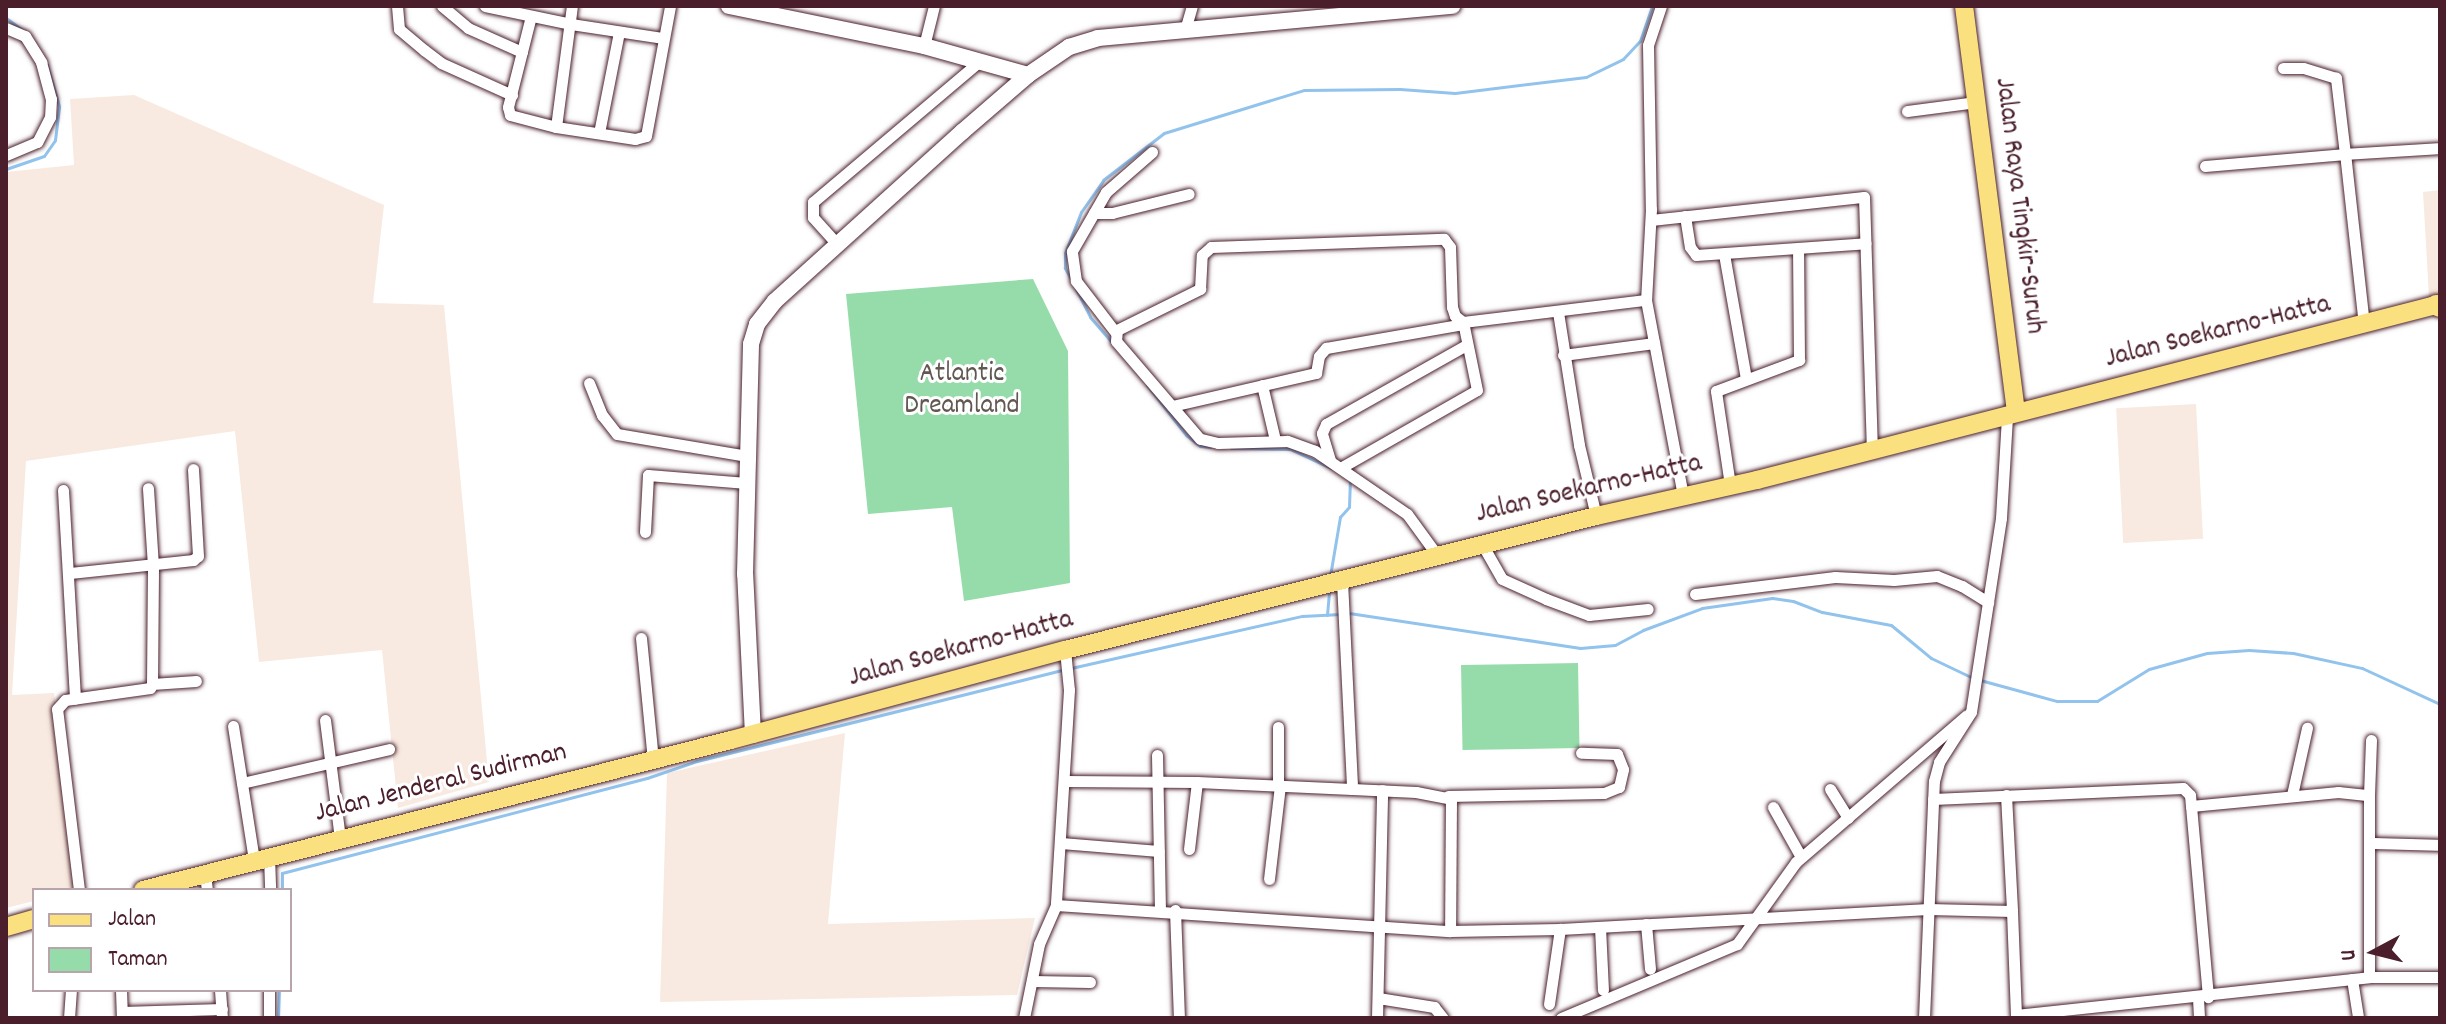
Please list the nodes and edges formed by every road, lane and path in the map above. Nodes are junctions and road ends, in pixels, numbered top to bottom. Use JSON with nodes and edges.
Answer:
{"nodes":[{"id":1,"x":397,"y":6,"type":"edge"},
{"id":2,"x":442,"y":6,"type":"edge"},
{"id":3,"x":485,"y":6,"type":"edge"},
{"id":4,"x":572,"y":6,"type":"edge"},
{"id":5,"x":670,"y":6,"type":"edge"},
{"id":6,"x":729,"y":6,"type":"edge"},
{"id":7,"x":934,"y":6,"type":"edge"},
{"id":8,"x":1192,"y":6,"type":"edge"},
{"id":9,"x":1453,"y":6,"type":"edge"},
{"id":10,"x":1661,"y":6,"type":"edge"},
{"id":11,"x":1964,"y":6,"type":"edge"},
{"id":12,"x":531,"y":16,"type":"junction"},
{"id":13,"x":571,"y":24,"type":"junction"},
{"id":14,"x":6,"y":28,"type":"edge"},
{"id":15,"x":1185,"y":30,"type":"junction"},
{"id":16,"x":619,"y":32,"type":"junction"},
{"id":17,"x":662,"y":38,"type":"junction"},
{"id":18,"x":924,"y":46,"type":"junction"},
{"id":19,"x":522,"y":52,"type":"junction"},
{"id":20,"x":980,"y":61,"type":"junction"},
{"id":21,"x":2283,"y":68,"type":"dead end"},
{"id":22,"x":1028,"y":75,"type":"junction"},
{"id":23,"x":512,"y":95,"type":"junction"},
{"id":24,"x":1976,"y":102,"type":"junction"},
{"id":25,"x":1907,"y":111,"type":"dead end"},
{"id":26,"x":556,"y":127,"type":"junction"},
{"id":27,"x":599,"y":133,"type":"junction"},
{"id":28,"x":2440,"y":148,"type":"edge"},
{"id":29,"x":1152,"y":152,"type":"dead end"},
{"id":30,"x":2345,"y":154,"type":"junction"},
{"id":31,"x":6,"y":155,"type":"edge"},
{"id":32,"x":2205,"y":166,"type":"dead end"},
{"id":33,"x":1189,"y":194,"type":"dead end"},
{"id":34,"x":1094,"y":213,"type":"junction"},
{"id":35,"x":1685,"y":216,"type":"junction"},
{"id":36,"x":1651,"y":220,"type":"junction"},
{"id":37,"x":1866,"y":243,"type":"junction"},
{"id":38,"x":837,"y":244,"type":"junction"},
{"id":39,"x":1798,"y":249,"type":"junction"},
{"id":40,"x":1724,"y":254,"type":"junction"},
{"id":41,"x":1646,"y":300,"type":"junction"},
{"id":42,"x":2439,"y":305,"type":"edge"},
{"id":43,"x":1558,"y":312,"type":"junction"},
{"id":44,"x":1463,"y":323,"type":"junction"},
{"id":45,"x":2364,"y":325,"type":"junction"},
{"id":46,"x":1116,"y":333,"type":"junction"},
{"id":47,"x":1654,"y":343,"type":"junction"},
{"id":48,"x":1466,"y":345,"type":"junction"},
{"id":49,"x":1563,"y":355,"type":"junction"},
{"id":50,"x":1746,"y":379,"type":"junction"},
{"id":51,"x":589,"y":383,"type":"dead end"},
{"id":52,"x":1262,"y":385,"type":"junction"},
{"id":53,"x":1172,"y":406,"type":"junction"},
{"id":54,"x":2012,"y":414,"type":"junction"},
{"id":55,"x":1275,"y":440,"type":"junction"},
{"id":56,"x":1872,"y":451,"type":"junction"},
{"id":57,"x":747,"y":456,"type":"junction"},
{"id":58,"x":1330,"y":460,"type":"junction"},
{"id":59,"x":1342,"y":467,"type":"junction"},
{"id":60,"x":193,"y":469,"type":"dead end"},
{"id":61,"x":747,"y":483,"type":"junction"},
{"id":62,"x":1730,"y":485,"type":"junction"},
{"id":63,"x":148,"y":488,"type":"dead end"},
{"id":64,"x":63,"y":490,"type":"dead end"},
{"id":65,"x":1683,"y":496,"type":"junction"},
{"id":66,"x":1596,"y":516,"type":"junction"},
{"id":67,"x":645,"y":532,"type":"dead end"},
{"id":68,"x":1482,"y":544,"type":"junction"},
{"id":69,"x":1437,"y":555,"type":"junction"},
{"id":70,"x":153,"y":566,"type":"junction"},
{"id":71,"x":70,"y":573,"type":"junction"},
{"id":72,"x":1333,"y":583,"type":"junction"},
{"id":73,"x":1695,"y":594,"type":"dead end"},
{"id":74,"x":1988,"y":602,"type":"junction"},
{"id":75,"x":1648,"y":609,"type":"dead end"},
{"id":76,"x":641,"y":638,"type":"dead end"},
{"id":77,"x":1066,"y":654,"type":"junction"},
{"id":78,"x":196,"y":681,"type":"dead end"},
{"id":79,"x":152,"y":684,"type":"junction"},
{"id":80,"x":75,"y":699,"type":"junction"},
{"id":81,"x":1971,"y":712,"type":"junction"},
{"id":82,"x":325,"y":720,"type":"dead end"},
{"id":83,"x":233,"y":726,"type":"dead end"},
{"id":84,"x":1278,"y":727,"type":"dead end"},
{"id":85,"x":2307,"y":728,"type":"dead end"},
{"id":86,"x":753,"y":735,"type":"junction"},
{"id":87,"x":2371,"y":740,"type":"dead end"},
{"id":88,"x":389,"y":749,"type":"dead end"},
{"id":89,"x":1581,"y":753,"type":"dead end"},
{"id":90,"x":1157,"y":755,"type":"dead end"},
{"id":91,"x":653,"y":760,"type":"junction"},
{"id":92,"x":330,"y":764,"type":"junction"},
{"id":93,"x":1156,"y":780,"type":"junction"},
{"id":94,"x":1064,"y":781,"type":"junction"},
{"id":95,"x":1197,"y":782,"type":"junction"},
{"id":96,"x":242,"y":783,"type":"junction"},
{"id":97,"x":1279,"y":786,"type":"junction"},
{"id":98,"x":1352,"y":789,"type":"junction"},
{"id":99,"x":1830,"y":789,"type":"dead end"},
{"id":100,"x":1382,"y":790,"type":"junction"},
{"id":101,"x":2006,"y":795,"type":"junction"},
{"id":102,"x":2292,"y":795,"type":"junction"},
{"id":103,"x":2369,"y":795,"type":"junction"},
{"id":104,"x":1448,"y":796,"type":"junction"},
{"id":105,"x":1933,"y":799,"type":"junction"},
{"id":106,"x":2191,"y":806,"type":"junction"},
{"id":107,"x":1773,"y":807,"type":"dead end"},
{"id":108,"x":1848,"y":818,"type":"junction"},
{"id":109,"x":340,"y":838,"type":"junction"},
{"id":110,"x":1061,"y":843,"type":"junction"},
{"id":111,"x":2370,"y":843,"type":"junction"},
{"id":112,"x":2440,"y":845,"type":"edge"},
{"id":113,"x":1189,"y":849,"type":"dead end"},
{"id":114,"x":1159,"y":851,"type":"junction"},
{"id":115,"x":1801,"y":857,"type":"junction"},
{"id":116,"x":261,"y":858,"type":"junction"},
{"id":117,"x":1269,"y":879,"type":"dead end"},
{"id":118,"x":206,"y":882,"type":"edge"},
{"id":119,"x":79,"y":888,"type":"edge"},
{"id":120,"x":159,"y":888,"type":"edge"},
{"id":121,"x":269,"y":888,"type":"edge"},
{"id":122,"x":1056,"y":905,"type":"junction"},
{"id":123,"x":1160,"y":909,"type":"junction"},
{"id":124,"x":1928,"y":909,"type":"junction"},
{"id":125,"x":1175,"y":910,"type":"junction"},
{"id":126,"x":2012,"y":911,"type":"junction"},
{"id":127,"x":1754,"y":918,"type":"junction"},
{"id":128,"x":32,"y":920,"type":"edge"},
{"id":129,"x":1646,"y":924,"type":"junction"},
{"id":130,"x":1381,"y":925,"type":"junction"},
{"id":131,"x":6,"y":927,"type":"edge"},
{"id":132,"x":1600,"y":927,"type":"junction"},
{"id":133,"x":1560,"y":929,"type":"junction"},
{"id":134,"x":1450,"y":931,"type":"junction"},
{"id":135,"x":1650,"y":969,"type":"dead end"},
{"id":136,"x":2369,"y":977,"type":"junction"},
{"id":137,"x":2440,"y":977,"type":"edge"},
{"id":138,"x":2352,"y":979,"type":"junction"},
{"id":139,"x":1032,"y":981,"type":"junction"},
{"id":140,"x":1090,"y":982,"type":"dead end"},
{"id":141,"x":1603,"y":990,"type":"dead end"},
{"id":142,"x":71,"y":992,"type":"edge"},
{"id":143,"x":121,"y":992,"type":"edge"},
{"id":144,"x":220,"y":992,"type":"edge"},
{"id":145,"x":269,"y":992,"type":"edge"},
{"id":146,"x":2203,"y":997,"type":"junction"},
{"id":147,"x":1378,"y":998,"type":"junction"},
{"id":148,"x":1549,"y":1004,"type":"dead end"},
{"id":149,"x":222,"y":1014,"type":"edge"},
{"id":150,"x":122,"y":1015,"type":"edge"},
{"id":151,"x":2016,"y":1016,"type":"edge"},
{"id":152,"x":69,"y":1018,"type":"edge"},
{"id":153,"x":269,"y":1018,"type":"edge"},
{"id":154,"x":1024,"y":1018,"type":"edge"},
{"id":155,"x":1179,"y":1018,"type":"edge"},
{"id":156,"x":1377,"y":1018,"type":"edge"},
{"id":157,"x":1443,"y":1018,"type":"edge"},
{"id":158,"x":1561,"y":1018,"type":"edge"},
{"id":159,"x":1924,"y":1018,"type":"edge"},
{"id":160,"x":2199,"y":1018,"type":"edge"},
{"id":161,"x":2358,"y":1018,"type":"edge"}],
"edges":[{"from":1,"to":23,"type":"street"},
{"from":2,"to":19,"type":"street"},
{"from":3,"to":12,"type":"street"},
{"from":4,"to":13,"type":"street"},
{"from":5,"to":17,"type":"street"},
{"from":6,"to":18,"type":"street"},
{"from":7,"to":18,"type":"street"},
{"from":8,"to":15,"type":"street"},
{"from":9,"to":15,"type":"street"},
{"from":10,"to":36,"type":"street"},
{"from":11,"to":24,"type":"main road","name":"Jalan Raya Tingkir-Suruh"},
{"from":12,"to":13,"type":"street"},
{"from":12,"to":19,"type":"street"},
{"from":13,"to":16,"type":"street"},
{"from":13,"to":26,"type":"street"},
{"from":14,"to":31,"type":"street"},
{"from":15,"to":22,"type":"street"},
{"from":16,"to":17,"type":"street"},
{"from":16,"to":27,"type":"street"},
{"from":17,"to":27,"type":"street"},
{"from":18,"to":20,"type":"street"},
{"from":19,"to":23,"type":"street"},
{"from":20,"to":22,"type":"street"},
{"from":20,"to":38,"type":"street"},
{"from":21,"to":30,"type":"street"},
{"from":22,"to":38,"type":"street"},
{"from":23,"to":26,"type":"street"},
{"from":24,"to":25,"type":"street"},
{"from":24,"to":54,"type":"main road","name":"Jalan Raya Tingkir-Suruh"},
{"from":26,"to":27,"type":"street"},
{"from":28,"to":30,"type":"street"},
{"from":29,"to":34,"type":"street"},
{"from":30,"to":32,"type":"street"},
{"from":30,"to":45,"type":"street"},
{"from":33,"to":34,"type":"street"},
{"from":34,"to":46,"type":"street"},
{"from":35,"to":36,"type":"street"},
{"from":35,"to":37,"type":"street"},
{"from":35,"to":40,"type":"street"},
{"from":36,"to":41,"type":"street"},
{"from":37,"to":39,"type":"street"},
{"from":37,"to":56,"type":"street"},
{"from":38,"to":57,"type":"street"},
{"from":39,"to":40,"type":"street"},
{"from":39,"to":50,"type":"street"},
{"from":40,"to":50,"type":"street"},
{"from":41,"to":43,"type":"street"},
{"from":41,"to":47,"type":"street"},
{"from":42,"to":45,"type":"main road","name":"Jalan Soekarno-Hatta"},
{"from":43,"to":44,"type":"street"},
{"from":43,"to":49,"type":"street"},
{"from":44,"to":46,"type":"street"},
{"from":44,"to":48,"type":"street"},
{"from":44,"to":52,"type":"street"},
{"from":45,"to":54,"type":"main road","name":"Jalan Soekarno-Hatta"},
{"from":46,"to":53,"type":"street"},
{"from":47,"to":49,"type":"street"},
{"from":47,"to":65,"type":"street"},
{"from":48,"to":58,"type":"street"},
{"from":48,"to":59,"type":"street"},
{"from":49,"to":66,"type":"street"},
{"from":50,"to":62,"type":"street"},
{"from":51,"to":57,"type":"street"},
{"from":52,"to":53,"type":"street"},
{"from":52,"to":55,"type":"street"},
{"from":53,"to":55,"type":"street"},
{"from":54,"to":56,"type":"main road","name":"Jalan Soekarno-Hatta"},
{"from":54,"to":74,"type":"street"},
{"from":55,"to":58,"type":"street"},
{"from":56,"to":62,"type":"main road","name":"Jalan Soekarno-Hatta"},
{"from":57,"to":61,"type":"street"},
{"from":58,"to":59,"type":"street"},
{"from":59,"to":69,"type":"street"},
{"from":60,"to":70,"type":"street"},
{"from":61,"to":67,"type":"street"},
{"from":61,"to":86,"type":"street"},
{"from":62,"to":65,"type":"main road","name":"Jalan Soekarno-Hatta"},
{"from":63,"to":70,"type":"street"},
{"from":64,"to":71,"type":"street"},
{"from":65,"to":66,"type":"main road","name":"Jalan Soekarno-Hatta"},
{"from":66,"to":68,"type":"main road","name":"Jalan Soekarno-Hatta"},
{"from":68,"to":69,"type":"main road","name":"Jalan Soekarno-Hatta"},
{"from":68,"to":75,"type":"street"},
{"from":69,"to":72,"type":"main road","name":"Jalan Soekarno-Hatta"},
{"from":70,"to":71,"type":"street"},
{"from":70,"to":79,"type":"street"},
{"from":71,"to":80,"type":"street"},
{"from":72,"to":77,"type":"main road","name":"Jalan Soekarno-Hatta"},
{"from":72,"to":98,"type":"street"},
{"from":73,"to":74,"type":"street"},
{"from":74,"to":81,"type":"street"},
{"from":76,"to":91,"type":"street"},
{"from":77,"to":86,"type":"main road","name":"Jalan Soekarno-Hatta"},
{"from":77,"to":94,"type":"street"},
{"from":78,"to":79,"type":"street"},
{"from":79,"to":80,"type":"street"},
{"from":80,"to":119,"type":"street"},
{"from":81,"to":105,"type":"street"},
{"from":81,"to":108,"type":"street"},
{"from":82,"to":92,"type":"street"},
{"from":83,"to":96,"type":"street"},
{"from":84,"to":97,"type":"street"},
{"from":85,"to":102,"type":"street"},
{"from":86,"to":91,"type":"main road","name":"Jalan Jenderal Sudirman"},
{"from":87,"to":103,"type":"street"},
{"from":88,"to":92,"type":"street"},
{"from":89,"to":104,"type":"street"},
{"from":90,"to":93,"type":"street"},
{"from":91,"to":109,"type":"main road","name":"Jalan Jenderal Sudirman"},
{"from":92,"to":96,"type":"street"},
{"from":92,"to":109,"type":"street"},
{"from":93,"to":94,"type":"street"},
{"from":93,"to":95,"type":"street"},
{"from":93,"to":114,"type":"street"},
{"from":94,"to":110,"type":"street"},
{"from":95,"to":97,"type":"street"},
{"from":95,"to":113,"type":"street"},
{"from":96,"to":116,"type":"street"},
{"from":97,"to":98,"type":"street"},
{"from":97,"to":117,"type":"street"},
{"from":98,"to":100,"type":"street"},
{"from":99,"to":108,"type":"street"},
{"from":100,"to":104,"type":"street"},
{"from":100,"to":130,"type":"street"},
{"from":101,"to":105,"type":"street"},
{"from":101,"to":106,"type":"street"},
{"from":101,"to":126,"type":"street"},
{"from":102,"to":103,"type":"street"},
{"from":102,"to":106,"type":"street"},
{"from":103,"to":111,"type":"street"},
{"from":104,"to":134,"type":"street"},
{"from":105,"to":124,"type":"street"},
{"from":106,"to":146,"type":"street"},
{"from":107,"to":115,"type":"street"},
{"from":108,"to":115,"type":"street"},
{"from":109,"to":116,"type":"main road","name":"Jalan Jenderal Sudirman"},
{"from":110,"to":114,"type":"street"},
{"from":110,"to":122,"type":"street"},
{"from":111,"to":112,"type":"street"},
{"from":111,"to":136,"type":"street"},
{"from":114,"to":123,"type":"street"},
{"from":115,"to":127,"type":"street"},
{"from":116,"to":118,"type":"main road","name":"Jalan Jenderal Sudirman"},
{"from":116,"to":121,"type":"street"},
{"from":118,"to":120,"type":"main road","name":"Jalan Jenderal Sudirman"},
{"from":122,"to":123,"type":"street"},
{"from":122,"to":139,"type":"street"},
{"from":123,"to":125,"type":"street"},
{"from":124,"to":126,"type":"street"},
{"from":124,"to":127,"type":"street"},
{"from":124,"to":159,"type":"street"},
{"from":125,"to":130,"type":"street"},
{"from":125,"to":155,"type":"street"},
{"from":126,"to":151,"type":"street"},
{"from":127,"to":129,"type":"street"},
{"from":127,"to":158,"type":"street"},
{"from":128,"to":131,"type":"main road"},
{"from":129,"to":132,"type":"street"},
{"from":129,"to":135,"type":"street"},
{"from":130,"to":134,"type":"street"},
{"from":130,"to":147,"type":"street"},
{"from":132,"to":133,"type":"street"},
{"from":132,"to":141,"type":"street"},
{"from":133,"to":134,"type":"street"},
{"from":133,"to":148,"type":"street"},
{"from":136,"to":137,"type":"street"},
{"from":136,"to":138,"type":"street"},
{"from":138,"to":146,"type":"street"},
{"from":138,"to":161,"type":"street"},
{"from":139,"to":140,"type":"street"},
{"from":139,"to":154,"type":"street"},
{"from":142,"to":152,"type":"street"},
{"from":143,"to":150,"type":"street"},
{"from":144,"to":149,"type":"street"},
{"from":145,"to":153,"type":"street"},
{"from":146,"to":151,"type":"street"},
{"from":146,"to":160,"type":"street"},
{"from":147,"to":156,"type":"street"},
{"from":147,"to":157,"type":"street"},
{"from":149,"to":150,"type":"street"}]}
